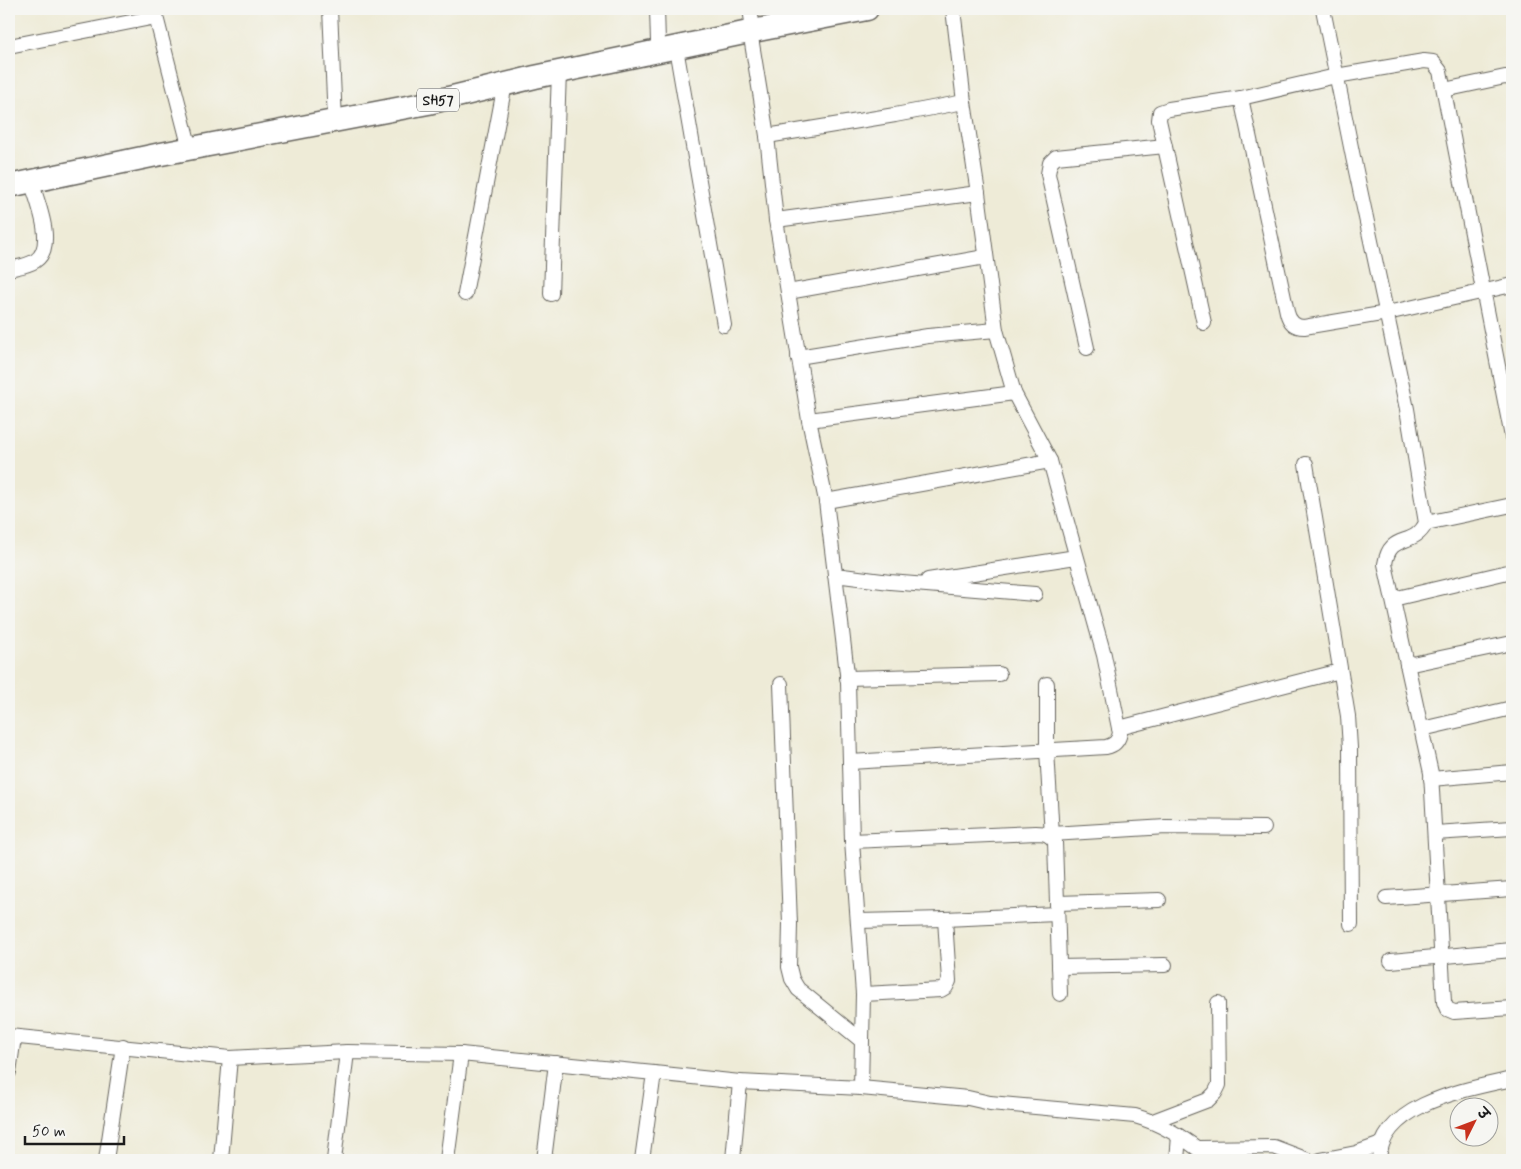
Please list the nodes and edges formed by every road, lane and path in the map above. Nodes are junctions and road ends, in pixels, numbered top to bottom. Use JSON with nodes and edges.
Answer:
{"nodes":[{"id":1,"x":330,"y":9,"type":"edge"},
{"id":2,"x":657,"y":9,"type":"edge"},
{"id":3,"x":812,"y":9,"type":"edge"},
{"id":4,"x":867,"y":9,"type":"edge"},
{"id":5,"x":953,"y":9,"type":"edge"},
{"id":6,"x":1323,"y":9,"type":"edge"},
{"id":7,"x":155,"y":13,"type":"edge"},
{"id":8,"x":751,"y":21,"type":"edge"},
{"id":9,"x":667,"y":45,"type":"junction"},
{"id":10,"x":9,"y":46,"type":"edge"},
{"id":11,"x":559,"y":72,"type":"junction"},
{"id":12,"x":1336,"y":76,"type":"junction"},
{"id":13,"x":1512,"y":78,"type":"edge"},
{"id":14,"x":505,"y":84,"type":"junction"},
{"id":15,"x":1444,"y":90,"type":"junction"},
{"id":16,"x":1241,"y":98,"type":"junction"},
{"id":17,"x":964,"y":102,"type":"junction"},
{"id":18,"x":334,"y":114,"type":"junction"},
{"id":19,"x":767,"y":136,"type":"junction"},
{"id":20,"x":189,"y":143,"type":"junction"},
{"id":21,"x":1165,"y":146,"type":"junction"},
{"id":22,"x":9,"y":173,"type":"edge"},
{"id":23,"x":31,"y":181,"type":"junction"},
{"id":24,"x":9,"y":186,"type":"edge"},
{"id":25,"x":978,"y":193,"type":"junction"},
{"id":26,"x":776,"y":220,"type":"junction"},
{"id":27,"x":985,"y":258,"type":"junction"},
{"id":28,"x":9,"y":269,"type":"edge"},
{"id":29,"x":1512,"y":285,"type":"edge"},
{"id":30,"x":788,"y":292,"type":"junction"},
{"id":31,"x":1484,"y":292,"type":"junction"},
{"id":32,"x":464,"y":294,"type":"dead end"},
{"id":33,"x":551,"y":294,"type":"dead end"},
{"id":34,"x":1387,"y":313,"type":"junction"},
{"id":35,"x":1204,"y":323,"type":"dead end"},
{"id":36,"x":724,"y":325,"type":"dead end"},
{"id":37,"x":996,"y":330,"type":"junction"},
{"id":38,"x":1087,"y":348,"type":"dead end"},
{"id":39,"x":798,"y":357,"type":"junction"},
{"id":40,"x":1014,"y":392,"type":"junction"},
{"id":41,"x":809,"y":420,"type":"junction"},
{"id":42,"x":1512,"y":437,"type":"edge"},
{"id":43,"x":1050,"y":462,"type":"junction"},
{"id":44,"x":1306,"y":464,"type":"dead end"},
{"id":45,"x":826,"y":501,"type":"junction"},
{"id":46,"x":1512,"y":505,"type":"edge"},
{"id":47,"x":1426,"y":523,"type":"junction"},
{"id":48,"x":1076,"y":557,"type":"junction"},
{"id":49,"x":1512,"y":570,"type":"edge"},
{"id":50,"x":835,"y":575,"type":"junction"},
{"id":51,"x":906,"y":583,"type":"junction"},
{"id":52,"x":1035,"y":594,"type":"dead end"},
{"id":53,"x":1393,"y":599,"type":"junction"},
{"id":54,"x":1512,"y":642,"type":"edge"},
{"id":55,"x":1407,"y":664,"type":"junction"},
{"id":56,"x":1340,"y":671,"type":"junction"},
{"id":57,"x":999,"y":674,"type":"dead end"},
{"id":58,"x":847,"y":678,"type":"junction"},
{"id":59,"x":781,"y":684,"type":"dead end"},
{"id":60,"x":1046,"y":684,"type":"dead end"},
{"id":61,"x":1512,"y":708,"type":"edge"},
{"id":62,"x":1118,"y":728,"type":"junction"},
{"id":63,"x":1422,"y":729,"type":"junction"},
{"id":64,"x":1047,"y":750,"type":"junction"},
{"id":65,"x":850,"y":762,"type":"junction"},
{"id":66,"x":1512,"y":772,"type":"edge"},
{"id":67,"x":1431,"y":779,"type":"junction"},
{"id":68,"x":1264,"y":828,"type":"dead end"},
{"id":69,"x":1512,"y":828,"type":"edge"},
{"id":70,"x":1435,"y":833,"type":"junction"},
{"id":71,"x":1052,"y":835,"type":"junction"},
{"id":72,"x":852,"y":841,"type":"junction"},
{"id":73,"x":1512,"y":889,"type":"edge"},
{"id":74,"x":1438,"y":893,"type":"junction"},
{"id":75,"x":1386,"y":898,"type":"dead end"},
{"id":76,"x":1159,"y":900,"type":"dead end"},
{"id":77,"x":1057,"y":908,"type":"junction"},
{"id":78,"x":945,"y":919,"type":"junction"},
{"id":79,"x":858,"y":921,"type":"junction"},
{"id":80,"x":1351,"y":924,"type":"dead end"},
{"id":81,"x":1512,"y":950,"type":"edge"},
{"id":82,"x":1441,"y":956,"type":"junction"},
{"id":83,"x":1391,"y":961,"type":"dead end"},
{"id":84,"x":1165,"y":964,"type":"dead end"},
{"id":85,"x":1059,"y":967,"type":"junction"},
{"id":86,"x":863,"y":994,"type":"junction"},
{"id":87,"x":1060,"y":994,"type":"dead end"},
{"id":88,"x":1218,"y":1003,"type":"dead end"},
{"id":89,"x":1512,"y":1008,"type":"edge"},
{"id":90,"x":11,"y":1036,"type":"edge"},
{"id":91,"x":862,"y":1041,"type":"junction"},
{"id":92,"x":123,"y":1046,"type":"junction"},
{"id":93,"x":347,"y":1052,"type":"junction"},
{"id":94,"x":461,"y":1054,"type":"junction"},
{"id":95,"x":230,"y":1058,"type":"junction"},
{"id":96,"x":556,"y":1063,"type":"junction"},
{"id":97,"x":9,"y":1072,"type":"edge"},
{"id":98,"x":654,"y":1073,"type":"junction"},
{"id":99,"x":1512,"y":1079,"type":"edge"},
{"id":100,"x":740,"y":1082,"type":"junction"},
{"id":101,"x":860,"y":1088,"type":"junction"},
{"id":102,"x":1153,"y":1121,"type":"junction"},
{"id":103,"x":1179,"y":1136,"type":"junction"},
{"id":104,"x":1381,"y":1144,"type":"junction"},
{"id":105,"x":1198,"y":1148,"type":"junction"},
{"id":106,"x":106,"y":1160,"type":"edge"},
{"id":107,"x":221,"y":1160,"type":"edge"},
{"id":108,"x":334,"y":1160,"type":"edge"},
{"id":109,"x":447,"y":1160,"type":"edge"},
{"id":110,"x":544,"y":1160,"type":"edge"},
{"id":111,"x":642,"y":1160,"type":"edge"},
{"id":112,"x":732,"y":1160,"type":"edge"},
{"id":113,"x":1177,"y":1160,"type":"edge"},
{"id":114,"x":1212,"y":1160,"type":"edge"},
{"id":115,"x":1308,"y":1160,"type":"edge"},
{"id":116,"x":1320,"y":1160,"type":"edge"},
{"id":117,"x":1379,"y":1160,"type":"edge"}],
"edges":[{"from":1,"to":18,"type":"street"},
{"from":2,"to":9,"type":"street"},
{"from":3,"to":8,"type":"main road","number":"SH57"},
{"from":4,"to":8,"type":"main road","number":"SH57"},
{"from":5,"to":17,"type":"street"},
{"from":6,"to":12,"type":"street"},
{"from":7,"to":10,"type":"street"},
{"from":7,"to":20,"type":"street"},
{"from":8,"to":9,"type":"main road","number":"SH57"},
{"from":8,"to":19,"type":"street"},
{"from":9,"to":11,"type":"main road","number":"SH57"},
{"from":9,"to":18,"type":"main road","number":"SH57"},
{"from":9,"to":36,"type":"street"},
{"from":11,"to":14,"type":"main road","number":"SH57"},
{"from":11,"to":33,"type":"street"},
{"from":12,"to":15,"type":"street"},
{"from":12,"to":16,"type":"street"},
{"from":12,"to":34,"type":"street"},
{"from":13,"to":15,"type":"street"},
{"from":14,"to":18,"type":"main road","number":"SH57"},
{"from":14,"to":32,"type":"street"},
{"from":15,"to":31,"type":"street"},
{"from":16,"to":21,"type":"street"},
{"from":16,"to":34,"type":"street"},
{"from":17,"to":19,"type":"street"},
{"from":17,"to":25,"type":"street"},
{"from":18,"to":20,"type":"main road","number":"SH57"},
{"from":19,"to":26,"type":"street"},
{"from":20,"to":22,"type":"main road","number":"SH57"},
{"from":20,"to":23,"type":"main road","number":"SH57"},
{"from":21,"to":35,"type":"street"},
{"from":21,"to":38,"type":"street"},
{"from":23,"to":24,"type":"main road","number":"SH57"},
{"from":23,"to":28,"type":"street"},
{"from":25,"to":26,"type":"street"},
{"from":25,"to":27,"type":"street"},
{"from":26,"to":30,"type":"street"},
{"from":27,"to":30,"type":"street"},
{"from":27,"to":37,"type":"street"},
{"from":29,"to":31,"type":"street"},
{"from":30,"to":39,"type":"street"},
{"from":31,"to":34,"type":"street"},
{"from":31,"to":42,"type":"street"},
{"from":34,"to":47,"type":"street"},
{"from":37,"to":39,"type":"street"},
{"from":37,"to":40,"type":"street"},
{"from":39,"to":41,"type":"street"},
{"from":40,"to":41,"type":"street"},
{"from":40,"to":43,"type":"street"},
{"from":41,"to":45,"type":"street"},
{"from":43,"to":45,"type":"street"},
{"from":43,"to":48,"type":"street"},
{"from":44,"to":56,"type":"street"},
{"from":45,"to":50,"type":"street"},
{"from":46,"to":47,"type":"street"},
{"from":47,"to":53,"type":"street"},
{"from":48,"to":51,"type":"street"},
{"from":48,"to":62,"type":"street"},
{"from":49,"to":53,"type":"street"},
{"from":50,"to":51,"type":"street"},
{"from":50,"to":58,"type":"street"},
{"from":51,"to":52,"type":"street"},
{"from":53,"to":55,"type":"street"},
{"from":54,"to":55,"type":"street"},
{"from":55,"to":63,"type":"street"},
{"from":56,"to":62,"type":"street"},
{"from":56,"to":80,"type":"street"},
{"from":57,"to":58,"type":"street"},
{"from":58,"to":65,"type":"street"},
{"from":59,"to":91,"type":"street"},
{"from":60,"to":64,"type":"street"},
{"from":61,"to":63,"type":"street"},
{"from":62,"to":64,"type":"street"},
{"from":63,"to":67,"type":"street"},
{"from":64,"to":65,"type":"street"},
{"from":64,"to":71,"type":"street"},
{"from":65,"to":72,"type":"street"},
{"from":66,"to":67,"type":"street"},
{"from":67,"to":70,"type":"street"},
{"from":68,"to":71,"type":"street"},
{"from":69,"to":70,"type":"street"},
{"from":70,"to":74,"type":"street"},
{"from":71,"to":72,"type":"street"},
{"from":71,"to":77,"type":"street"},
{"from":72,"to":79,"type":"street"},
{"from":73,"to":74,"type":"street"},
{"from":74,"to":75,"type":"street"},
{"from":74,"to":82,"type":"street"},
{"from":76,"to":77,"type":"street"},
{"from":77,"to":78,"type":"street"},
{"from":77,"to":85,"type":"street"},
{"from":78,"to":79,"type":"street"},
{"from":78,"to":86,"type":"street"},
{"from":79,"to":86,"type":"street"},
{"from":81,"to":82,"type":"street"},
{"from":82,"to":83,"type":"street"},
{"from":82,"to":89,"type":"street"},
{"from":84,"to":85,"type":"street"},
{"from":85,"to":87,"type":"street"},
{"from":86,"to":91,"type":"street"},
{"from":88,"to":102,"type":"street"},
{"from":90,"to":92,"type":"street"},
{"from":90,"to":97,"type":"street"},
{"from":91,"to":101,"type":"street"},
{"from":92,"to":95,"type":"street"},
{"from":92,"to":106,"type":"street"},
{"from":93,"to":94,"type":"street"},
{"from":93,"to":95,"type":"street"},
{"from":93,"to":108,"type":"street"},
{"from":94,"to":96,"type":"street"},
{"from":94,"to":109,"type":"street"},
{"from":95,"to":107,"type":"street"},
{"from":96,"to":98,"type":"street"},
{"from":96,"to":110,"type":"street"},
{"from":98,"to":100,"type":"street"},
{"from":98,"to":111,"type":"street"},
{"from":99,"to":104,"type":"street"},
{"from":100,"to":101,"type":"street"},
{"from":100,"to":112,"type":"street"},
{"from":101,"to":102,"type":"street"},
{"from":102,"to":103,"type":"street"},
{"from":103,"to":105,"type":"street"},
{"from":103,"to":113,"type":"street"},
{"from":104,"to":116,"type":"street"},
{"from":104,"to":117,"type":"street"},
{"from":105,"to":114,"type":"street"},
{"from":105,"to":115,"type":"street"}]}
